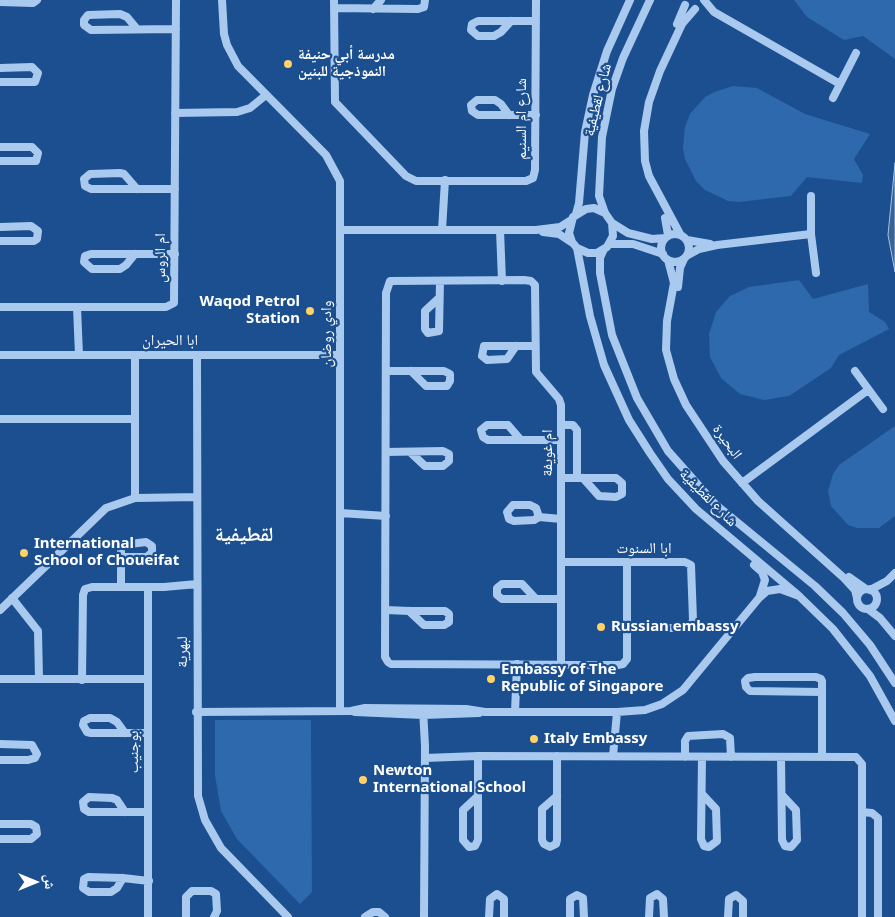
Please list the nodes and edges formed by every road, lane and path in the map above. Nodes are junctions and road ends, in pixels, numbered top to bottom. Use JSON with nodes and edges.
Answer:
{"nodes":[{"id":1,"x":37,"y":0,"type":"edge"},
{"id":2,"x":176,"y":0,"type":"edge"},
{"id":3,"x":222,"y":0,"type":"edge"},
{"id":4,"x":381,"y":0,"type":"edge"},
{"id":5,"x":425,"y":0,"type":"edge"},
{"id":6,"x":536,"y":0,"type":"edge"},
{"id":7,"x":630,"y":0,"type":"edge"},
{"id":8,"x":650,"y":0,"type":"edge"},
{"id":9,"x":704,"y":0,"type":"edge"},
{"id":10,"x":0,"y":2,"type":"edge"},
{"id":11,"x":684,"y":2,"type":"edge"},
{"id":12,"x":334,"y":4,"type":"edge"},
{"id":13,"x":373,"y":9,"type":"junction"},
{"id":14,"x":696,"y":9,"type":"junction"},
{"id":15,"x":714,"y":12,"type":"junction"},
{"id":16,"x":511,"y":21,"type":"dead end"},
{"id":17,"x":536,"y":21,"type":"junction"},
{"id":18,"x":137,"y":29,"type":"junction"},
{"id":19,"x":176,"y":29,"type":"junction"},
{"id":20,"x":856,"y":53,"type":"dead end"},
{"id":21,"x":664,"y":56,"type":"junction"},
{"id":22,"x":0,"y":68,"type":"edge"},
{"id":23,"x":0,"y":82,"type":"edge"},
{"id":24,"x":840,"y":84,"type":"junction"},
{"id":25,"x":263,"y":92,"type":"junction"},
{"id":26,"x":833,"y":98,"type":"dead end"},
{"id":27,"x":175,"y":112,"type":"junction"},
{"id":28,"x":509,"y":115,"type":"dead end"},
{"id":29,"x":536,"y":115,"type":"junction"},
{"id":30,"x":0,"y":148,"type":"edge"},
{"id":31,"x":0,"y":161,"type":"edge"},
{"id":32,"x":445,"y":180,"type":"junction"},
{"id":33,"x":137,"y":189,"type":"junction"},
{"id":34,"x":175,"y":189,"type":"junction"},
{"id":35,"x":654,"y":193,"type":"junction"},
{"id":36,"x":811,"y":196,"type":"dead end"},
{"id":37,"x":605,"y":212,"type":"junction"},
{"id":38,"x":574,"y":217,"type":"junction"},
{"id":39,"x":612,"y":223,"type":"junction"},
{"id":40,"x":0,"y":227,"type":"edge"},
{"id":41,"x":340,"y":230,"type":"junction"},
{"id":42,"x":445,"y":230,"type":"junction"},
{"id":43,"x":502,"y":230,"type":"junction"},
{"id":44,"x":536,"y":230,"type":"junction"},
{"id":45,"x":680,"y":234,"type":"junction"},
{"id":46,"x":811,"y":234,"type":"junction"},
{"id":47,"x":635,"y":235,"type":"junction"},
{"id":48,"x":667,"y":236,"type":"junction"},
{"id":49,"x":652,"y":239,"type":"junction"},
{"id":50,"x":687,"y":240,"type":"junction"},
{"id":51,"x":0,"y":241,"type":"edge"},
{"id":52,"x":633,"y":244,"type":"junction"},
{"id":53,"x":574,"y":245,"type":"junction"},
{"id":54,"x":717,"y":245,"type":"junction"},
{"id":55,"x":607,"y":246,"type":"junction"},
{"id":56,"x":650,"y":248,"type":"junction"},
{"id":57,"x":135,"y":254,"type":"junction"},
{"id":58,"x":175,"y":254,"type":"junction"},
{"id":59,"x":662,"y":254,"type":"junction"},
{"id":60,"x":686,"y":257,"type":"junction"},
{"id":61,"x":668,"y":260,"type":"junction"},
{"id":62,"x":816,"y":273,"type":"dead end"},
{"id":63,"x":502,"y":280,"type":"junction"},
{"id":64,"x":440,"y":281,"type":"junction"},
{"id":65,"x":439,"y":298,"type":"dead end"},
{"id":66,"x":0,"y":307,"type":"edge"},
{"id":67,"x":76,"y":307,"type":"junction"},
{"id":68,"x":669,"y":322,"type":"junction"},
{"id":69,"x":516,"y":346,"type":"dead end"},
{"id":70,"x":535,"y":346,"type":"junction"},
{"id":71,"x":0,"y":354,"type":"edge"},
{"id":72,"x":76,"y":355,"type":"junction"},
{"id":73,"x":135,"y":355,"type":"junction"},
{"id":74,"x":196,"y":355,"type":"junction"},
{"id":75,"x":340,"y":355,"type":"junction"},
{"id":76,"x":855,"y":371,"type":"dead end"},
{"id":77,"x":386,"y":372,"type":"junction"},
{"id":78,"x":411,"y":372,"type":"junction"},
{"id":79,"x":868,"y":390,"type":"junction"},
{"id":80,"x":883,"y":409,"type":"dead end"},
{"id":81,"x":0,"y":419,"type":"edge"},
{"id":82,"x":135,"y":420,"type":"junction"},
{"id":83,"x":562,"y":425,"type":"junction"},
{"id":84,"x":520,"y":439,"type":"dead end"},
{"id":85,"x":561,"y":440,"type":"junction"},
{"id":86,"x":386,"y":452,"type":"junction"},
{"id":87,"x":410,"y":452,"type":"junction"},
{"id":88,"x":561,"y":478,"type":"junction"},
{"id":89,"x":580,"y":478,"type":"junction"},
{"id":90,"x":743,"y":481,"type":"junction"},
{"id":91,"x":197,"y":497,"type":"junction"},
{"id":92,"x":135,"y":498,"type":"junction"},
{"id":93,"x":340,"y":516,"type":"junction"},
{"id":94,"x":386,"y":516,"type":"junction"},
{"id":95,"x":539,"y":517,"type":"dead end"},
{"id":96,"x":561,"y":519,"type":"junction"},
{"id":97,"x":748,"y":554,"type":"junction"},
{"id":98,"x":121,"y":557,"type":"dead end"},
{"id":99,"x":561,"y":562,"type":"junction"},
{"id":100,"x":627,"y":562,"type":"junction"},
{"id":101,"x":895,"y":573,"type":"edge"},
{"id":102,"x":842,"y":574,"type":"junction"},
{"id":103,"x":887,"y":581,"type":"junction"},
{"id":104,"x":121,"y":587,"type":"junction"},
{"id":105,"x":148,"y":587,"type":"junction"},
{"id":106,"x":197,"y":587,"type":"junction"},
{"id":107,"x":868,"y":590,"type":"junction"},
{"id":108,"x":799,"y":596,"type":"junction"},
{"id":109,"x":535,"y":598,"type":"dead end"},
{"id":110,"x":759,"y":598,"type":"junction"},
{"id":111,"x":858,"y":598,"type":"junction"},
{"id":112,"x":561,"y":599,"type":"junction"},
{"id":113,"x":877,"y":599,"type":"junction"},
{"id":114,"x":10,"y":600,"type":"junction"},
{"id":115,"x":868,"y":609,"type":"junction"},
{"id":116,"x":0,"y":610,"type":"edge"},
{"id":117,"x":386,"y":610,"type":"junction"},
{"id":118,"x":410,"y":610,"type":"junction"},
{"id":119,"x":627,"y":628,"type":"junction"},
{"id":120,"x":895,"y":629,"type":"edge"},
{"id":121,"x":895,"y":636,"type":"edge"},
{"id":122,"x":517,"y":664,"type":"junction"},
{"id":123,"x":560,"y":664,"type":"junction"},
{"id":124,"x":0,"y":679,"type":"edge"},
{"id":125,"x":39,"y":679,"type":"junction"},
{"id":126,"x":82,"y":680,"type":"junction"},
{"id":127,"x":148,"y":680,"type":"junction"},
{"id":128,"x":895,"y":683,"type":"edge"},
{"id":129,"x":822,"y":692,"type":"junction"},
{"id":130,"x":340,"y":711,"type":"junction"},
{"id":131,"x":196,"y":712,"type":"junction"},
{"id":132,"x":426,"y":712,"type":"junction"},
{"id":133,"x":518,"y":712,"type":"junction"},
{"id":134,"x":614,"y":712,"type":"junction"},
{"id":135,"x":895,"y":721,"type":"edge"},
{"id":136,"x":125,"y":733,"type":"junction"},
{"id":137,"x":148,"y":733,"type":"junction"},
{"id":138,"x":0,"y":744,"type":"edge"},
{"id":139,"x":613,"y":752,"type":"junction"},
{"id":140,"x":478,"y":756,"type":"junction"},
{"id":141,"x":557,"y":756,"type":"junction"},
{"id":142,"x":685,"y":757,"type":"junction"},
{"id":143,"x":702,"y":757,"type":"junction"},
{"id":144,"x":731,"y":757,"type":"junction"},
{"id":145,"x":781,"y":757,"type":"junction"},
{"id":146,"x":822,"y":757,"type":"junction"},
{"id":147,"x":426,"y":758,"type":"junction"},
{"id":148,"x":0,"y":760,"type":"edge"},
{"id":149,"x":702,"y":794,"type":"junction"},
{"id":150,"x":782,"y":795,"type":"junction"},
{"id":151,"x":557,"y":796,"type":"junction"},
{"id":152,"x":477,"y":798,"type":"junction"},
{"id":153,"x":125,"y":812,"type":"junction"},
{"id":154,"x":148,"y":812,"type":"junction"},
{"id":155,"x":862,"y":812,"type":"junction"},
{"id":156,"x":0,"y":824,"type":"edge"},
{"id":157,"x":0,"y":839,"type":"edge"},
{"id":158,"x":124,"y":878,"type":"junction"},
{"id":159,"x":149,"y":880,"type":"junction"},
{"id":160,"x":148,"y":917,"type":"edge"},
{"id":161,"x":186,"y":917,"type":"edge"},
{"id":162,"x":214,"y":917,"type":"edge"},
{"id":163,"x":288,"y":917,"type":"edge"},
{"id":164,"x":365,"y":917,"type":"edge"},
{"id":165,"x":385,"y":917,"type":"edge"},
{"id":166,"x":424,"y":917,"type":"edge"},
{"id":167,"x":489,"y":917,"type":"edge"},
{"id":168,"x":504,"y":917,"type":"edge"},
{"id":169,"x":570,"y":917,"type":"edge"},
{"id":170,"x":584,"y":917,"type":"edge"},
{"id":171,"x":649,"y":917,"type":"edge"},
{"id":172,"x":664,"y":917,"type":"edge"},
{"id":173,"x":728,"y":917,"type":"edge"},
{"id":174,"x":744,"y":917,"type":"edge"},
{"id":175,"x":862,"y":917,"type":"edge"},
{"id":176,"x":878,"y":917,"type":"edge"}],
"edges":[{"from":1,"to":10,"type":"street"},
{"from":2,"to":19,"type":"street","name":"ام الروس"},
{"from":3,"to":25,"type":"street","name":"وادي روضان"},
{"from":4,"to":13,"type":"street"},
{"from":5,"to":13,"type":"street"},
{"from":6,"to":17,"type":"street","name":"شارع ام السنيم"},
{"from":7,"to":38,"type":"street","name":"شارع لقطيفية"},
{"from":8,"to":37,"type":"street","name":"شارع لقطيفية"},
{"from":9,"to":14,"type":"street"},
{"from":9,"to":15,"type":"street"},
{"from":11,"to":14,"type":"street"},
{"from":11,"to":21,"type":"street"},
{"from":12,"to":13,"type":"street"},
{"from":12,"to":32,"type":"street","name":"شارع ام السنيم"},
{"from":14,"to":15,"type":"street"},
{"from":14,"to":21,"type":"street"},
{"from":15,"to":24,"type":"street"},
{"from":16,"to":17,"type":"street"},
{"from":17,"to":29,"type":"street","name":"شارع ام السنيم"},
{"from":18,"to":18,"type":"street"},
{"from":18,"to":19,"type":"street"},
{"from":19,"to":27,"type":"street","name":"ام الروس"},
{"from":20,"to":24,"type":"street"},
{"from":21,"to":35,"type":"street"},
{"from":22,"to":23,"type":"street"},
{"from":24,"to":26,"type":"street"},
{"from":25,"to":27,"type":"street"},
{"from":25,"to":41,"type":"street","name":"وادي روضان"},
{"from":27,"to":34,"type":"street","name":"ام الروس"},
{"from":28,"to":29,"type":"street"},
{"from":29,"to":32,"type":"street","name":"شارع ام السنيم"},
{"from":30,"to":31,"type":"street"},
{"from":32,"to":42,"type":"street"},
{"from":33,"to":33,"type":"street"},
{"from":33,"to":34,"type":"street"},
{"from":34,"to":58,"type":"street","name":"ام الروس"},
{"from":35,"to":45,"type":"street"},
{"from":35,"to":48,"type":"street"},
{"from":36,"to":46,"type":"street"},
{"from":37,"to":38,"type":"street"},
{"from":37,"to":39,"type":"street"},
{"from":38,"to":44,"type":"street"},
{"from":38,"to":53,"type":"street"},
{"from":39,"to":47,"type":"street"},
{"from":39,"to":55,"type":"street"},
{"from":40,"to":51,"type":"street"},
{"from":41,"to":42,"type":"street"},
{"from":41,"to":75,"type":"street","name":"وادي روضان"},
{"from":42,"to":43,"type":"street"},
{"from":43,"to":44,"type":"street"},
{"from":43,"to":63,"type":"street"},
{"from":44,"to":53,"type":"street"},
{"from":45,"to":48,"type":"street"},
{"from":45,"to":50,"type":"street"},
{"from":46,"to":54,"type":"street"},
{"from":46,"to":62,"type":"street"},
{"from":47,"to":49,"type":"street"},
{"from":47,"to":52,"type":"street"},
{"from":48,"to":49,"type":"street"},
{"from":48,"to":59,"type":"street"},
{"from":49,"to":56,"type":"street"},
{"from":50,"to":54,"type":"street"},
{"from":50,"to":60,"type":"street"},
{"from":52,"to":55,"type":"street"},
{"from":52,"to":56,"type":"street"},
{"from":53,"to":55,"type":"street"},
{"from":53,"to":97,"type":"street","name":"شارع لقطيفية"},
{"from":54,"to":60,"type":"street"},
{"from":55,"to":128,"type":"street","name":"شارع لقطيفية"},
{"from":56,"to":59,"type":"street"},
{"from":57,"to":57,"type":"street"},
{"from":57,"to":58,"type":"street"},
{"from":58,"to":67,"type":"street","name":"ام الروس"},
{"from":59,"to":61,"type":"street"},
{"from":60,"to":61,"type":"street"},
{"from":60,"to":68,"type":"street","name":"البحيرة"},
{"from":61,"to":68,"type":"street","name":"البحيرة"},
{"from":63,"to":64,"type":"street","name":"ام غويفة"},
{"from":63,"to":70,"type":"street","name":"ام غويفة"},
{"from":64,"to":65,"type":"street"},
{"from":64,"to":77,"type":"street","name":"ام غويفة"},
{"from":66,"to":67,"type":"street","name":"ام الروس"},
{"from":67,"to":72,"type":"street"},
{"from":68,"to":90,"type":"street","name":"البحيرة"},
{"from":69,"to":70,"type":"street"},
{"from":70,"to":83,"type":"street","name":"ام غويفة"},
{"from":71,"to":72,"type":"street","name":"ابا الحيران"},
{"from":72,"to":73,"type":"street","name":"ابا الحيران"},
{"from":73,"to":74,"type":"street","name":"ابا الحيران"},
{"from":73,"to":82,"type":"street"},
{"from":74,"to":75,"type":"street","name":"ابا الحيران"},
{"from":74,"to":91,"type":"street","name":"لبهرية"},
{"from":75,"to":93,"type":"street","name":"وادي روضان"},
{"from":76,"to":79,"type":"street"},
{"from":77,"to":78,"type":"street"},
{"from":77,"to":86,"type":"street","name":"ام غويفة"},
{"from":78,"to":78,"type":"street"},
{"from":79,"to":80,"type":"street"},
{"from":79,"to":90,"type":"street"},
{"from":81,"to":82,"type":"street"},
{"from":82,"to":92,"type":"street"},
{"from":83,"to":85,"type":"street","name":"ام غويفة"},
{"from":83,"to":89,"type":"street"},
{"from":84,"to":85,"type":"street"},
{"from":85,"to":88,"type":"street","name":"ام غويفة"},
{"from":86,"to":87,"type":"street"},
{"from":86,"to":94,"type":"street","name":"ام غويفة"},
{"from":87,"to":87,"type":"street"},
{"from":88,"to":89,"type":"street"},
{"from":88,"to":96,"type":"street","name":"ام غويفة"},
{"from":89,"to":89,"type":"street"},
{"from":90,"to":102,"type":"street","name":"البحيرة"},
{"from":91,"to":92,"type":"street"},
{"from":91,"to":106,"type":"street","name":"لبهرية"},
{"from":92,"to":114,"type":"street"},
{"from":93,"to":94,"type":"street"},
{"from":93,"to":130,"type":"street","name":"وادي روضان"},
{"from":94,"to":117,"type":"street","name":"ام غويفة"},
{"from":95,"to":96,"type":"street"},
{"from":96,"to":99,"type":"street","name":"ام غويفة"},
{"from":97,"to":108,"type":"street","name":"شارع لقطيفية"},
{"from":97,"to":110,"type":"street"},
{"from":98,"to":104,"type":"street"},
{"from":99,"to":100,"type":"street","name":"ابا السنوت"},
{"from":99,"to":112,"type":"street","name":"ام غويفة"},
{"from":100,"to":119,"type":"street","name":"ام غويفة"},
{"from":100,"to":119,"type":"street","name":"ابا السنوت"},
{"from":101,"to":103,"type":"street"},
{"from":102,"to":107,"type":"street","name":"البحيرة"},
{"from":102,"to":111,"type":"street","name":"البحيرة"},
{"from":103,"to":107,"type":"street"},
{"from":103,"to":113,"type":"street"},
{"from":104,"to":105,"type":"street"},
{"from":104,"to":126,"type":"street"},
{"from":105,"to":106,"type":"street"},
{"from":105,"to":127,"type":"street","name":"بوجنيب"},
{"from":106,"to":131,"type":"street","name":"لبهرية"},
{"from":107,"to":111,"type":"street"},
{"from":107,"to":113,"type":"street"},
{"from":108,"to":110,"type":"street"},
{"from":108,"to":135,"type":"street","name":"شارع لقطيفية"},
{"from":109,"to":112,"type":"street"},
{"from":110,"to":134,"type":"street"},
{"from":111,"to":115,"type":"street"},
{"from":112,"to":123,"type":"street","name":"ام غويفة"},
{"from":113,"to":115,"type":"street"},
{"from":113,"to":120,"type":"street"},
{"from":114,"to":116,"type":"street"},
{"from":114,"to":125,"type":"street"},
{"from":115,"to":121,"type":"street"},
{"from":117,"to":118,"type":"street"},
{"from":117,"to":122,"type":"street","name":"ام غويفة"},
{"from":118,"to":118,"type":"street"},
{"from":119,"to":123,"type":"street","name":"ام غويفة"},
{"from":122,"to":123,"type":"street","name":"ام غويفة"},
{"from":122,"to":133,"type":"street"},
{"from":124,"to":125,"type":"street"},
{"from":125,"to":126,"type":"street"},
{"from":126,"to":127,"type":"street"},
{"from":127,"to":137,"type":"street","name":"بوجنيب"},
{"from":129,"to":129,"type":"street"},
{"from":129,"to":146,"type":"street"},
{"from":130,"to":131,"type":"street"},
{"from":130,"to":132,"type":"street"},
{"from":131,"to":163,"type":"street","name":"لبهرية"},
{"from":132,"to":133,"type":"street"},
{"from":132,"to":147,"type":"street"},
{"from":133,"to":134,"type":"street"},
{"from":134,"to":139,"type":"street"},
{"from":136,"to":136,"type":"street"},
{"from":136,"to":137,"type":"street"},
{"from":137,"to":154,"type":"street","name":"بوجنيب"},
{"from":138,"to":148,"type":"street"},
{"from":139,"to":141,"type":"street"},
{"from":139,"to":142,"type":"street"},
{"from":140,"to":141,"type":"street"},
{"from":140,"to":147,"type":"street"},
{"from":140,"to":152,"type":"street"},
{"from":141,"to":151,"type":"street"},
{"from":142,"to":143,"type":"street"},
{"from":142,"to":144,"type":"street"},
{"from":143,"to":144,"type":"street"},
{"from":143,"to":149,"type":"street"},
{"from":144,"to":145,"type":"street"},
{"from":145,"to":146,"type":"street"},
{"from":145,"to":150,"type":"street"},
{"from":146,"to":155,"type":"street"},
{"from":147,"to":166,"type":"street"},
{"from":149,"to":149,"type":"street"},
{"from":150,"to":150,"type":"street"},
{"from":151,"to":151,"type":"street"},
{"from":152,"to":152,"type":"street"},
{"from":153,"to":153,"type":"street"},
{"from":153,"to":154,"type":"street"},
{"from":154,"to":159,"type":"street","name":"بوجنيب"},
{"from":155,"to":175,"type":"street"},
{"from":155,"to":176,"type":"street"},
{"from":156,"to":157,"type":"street"},
{"from":158,"to":158,"type":"street"},
{"from":158,"to":159,"type":"street"},
{"from":159,"to":160,"type":"street","name":"بوجنيب"},
{"from":161,"to":162,"type":"street"},
{"from":164,"to":165,"type":"street"},
{"from":167,"to":168,"type":"street"},
{"from":169,"to":170,"type":"street"},
{"from":171,"to":172,"type":"street"},
{"from":173,"to":174,"type":"street"}]}
